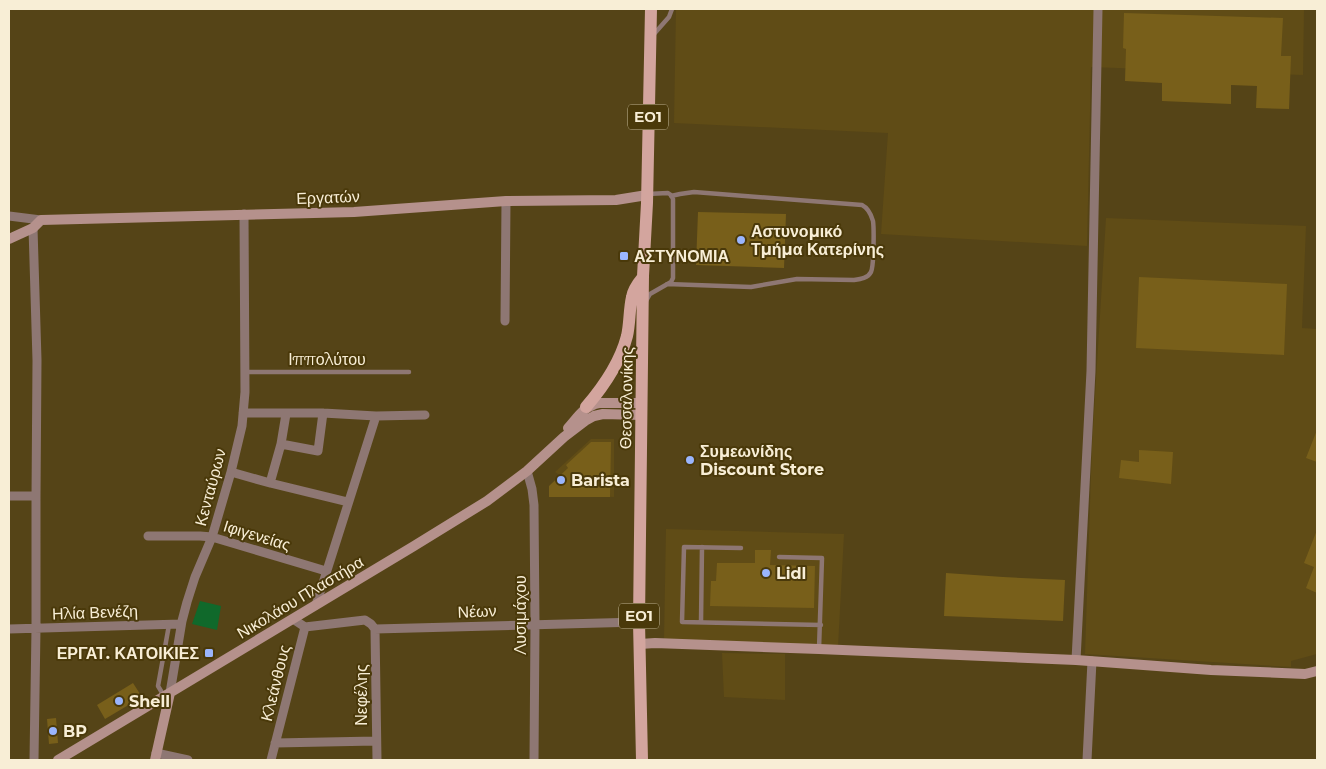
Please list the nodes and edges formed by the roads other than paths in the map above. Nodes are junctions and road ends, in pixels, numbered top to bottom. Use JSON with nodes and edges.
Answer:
{"nodes":[{"id":1,"x":651,"y":9,"type":"edge"},
{"id":2,"x":672,"y":9,"type":"edge"},
{"id":3,"x":1098,"y":9,"type":"edge"},
{"id":4,"x":650,"y":38,"type":"junction"},
{"id":5,"x":647,"y":194,"type":"junction"},
{"id":6,"x":672,"y":196,"type":"junction"},
{"id":7,"x":506,"y":201,"type":"junction"},
{"id":8,"x":244,"y":214,"type":"junction"},
{"id":9,"x":9,"y":216,"type":"edge"},
{"id":10,"x":41,"y":220,"type":"junction"},
{"id":11,"x":33,"y":228,"type":"junction"},
{"id":12,"x":9,"y":239,"type":"edge"},
{"id":13,"x":644,"y":276,"type":"junction"},
{"id":14,"x":667,"y":284,"type":"junction"},
{"id":15,"x":643,"y":307,"type":"junction"},
{"id":16,"x":505,"y":321,"type":"dead end"},
{"id":17,"x":245,"y":372,"type":"junction"},
{"id":18,"x":409,"y":372,"type":"dead end"},
{"id":19,"x":586,"y":407,"type":"junction"},
{"id":20,"x":642,"y":409,"type":"junction"},
{"id":21,"x":244,"y":413,"type":"junction"},
{"id":22,"x":323,"y":413,"type":"junction"},
{"id":23,"x":286,"y":414,"type":"junction"},
{"id":24,"x":425,"y":415,"type":"dead end"},
{"id":25,"x":376,"y":416,"type":"junction"},
{"id":26,"x":282,"y":444,"type":"junction"},
{"id":27,"x":550,"y":450,"type":"junction"},
{"id":28,"x":527,"y":471,"type":"junction"},
{"id":29,"x":231,"y":472,"type":"junction"},
{"id":30,"x":270,"y":483,"type":"junction"},
{"id":31,"x":9,"y":496,"type":"edge"},
{"id":32,"x":36,"y":496,"type":"junction"},
{"id":33,"x":348,"y":502,"type":"junction"},
{"id":34,"x":148,"y":536,"type":"dead end"},
{"id":35,"x":212,"y":537,"type":"junction"},
{"id":36,"x":702,"y":547,"type":"junction"},
{"id":37,"x":741,"y":548,"type":"dead end"},
{"id":38,"x":780,"y":557,"type":"dead end"},
{"id":39,"x":326,"y":571,"type":"junction"},
{"id":40,"x":316,"y":605,"type":"junction"},
{"id":41,"x":293,"y":619,"type":"junction"},
{"id":42,"x":639,"y":622,"type":"junction"},
{"id":43,"x":701,"y":622,"type":"junction"},
{"id":44,"x":181,"y":624,"type":"junction"},
{"id":45,"x":535,"y":624,"type":"junction"},
{"id":46,"x":169,"y":625,"type":"junction"},
{"id":47,"x":821,"y":625,"type":"junction"},
{"id":48,"x":305,"y":627,"type":"junction"},
{"id":49,"x":36,"y":628,"type":"junction"},
{"id":50,"x":9,"y":629,"type":"edge"},
{"id":51,"x":375,"y":630,"type":"junction"},
{"id":52,"x":640,"y":644,"type":"junction"},
{"id":53,"x":819,"y":649,"type":"junction"},
{"id":54,"x":1076,"y":660,"type":"junction"},
{"id":55,"x":1092,"y":661,"type":"junction"},
{"id":56,"x":1317,"y":672,"type":"edge"},
{"id":57,"x":167,"y":695,"type":"junction"},
{"id":58,"x":376,"y":741,"type":"junction"},
{"id":59,"x":275,"y":742,"type":"junction"},
{"id":60,"x":156,"y":757,"type":"edge"},
{"id":61,"x":34,"y":760,"type":"edge"},
{"id":62,"x":58,"y":760,"type":"edge"},
{"id":63,"x":188,"y":760,"type":"edge"},
{"id":64,"x":271,"y":760,"type":"edge"},
{"id":65,"x":377,"y":760,"type":"edge"},
{"id":66,"x":534,"y":760,"type":"edge"},
{"id":67,"x":642,"y":760,"type":"edge"},
{"id":68,"x":1087,"y":760,"type":"edge"}],
"edges":[{"from":1,"to":4,"type":"main road","number":"ΕΟ1"},
{"from":2,"to":4,"type":"lane"},
{"from":3,"to":54,"type":"street"},
{"from":4,"to":5,"type":"main road","number":"ΕΟ1"},
{"from":5,"to":6,"type":"lane"},
{"from":5,"to":7,"type":"street","name":"Εργατών"},
{"from":5,"to":13,"type":"main road","number":"ΕΟ1"},
{"from":6,"to":14,"type":"lane"},
{"from":6,"to":14,"type":"lane"},
{"from":7,"to":8,"type":"street","name":"Εργατών"},
{"from":7,"to":16,"type":"street"},
{"from":8,"to":10,"type":"street","name":"Εργατών"},
{"from":8,"to":17,"type":"street","name":"Κενταύρων"},
{"from":9,"to":10,"type":"street","name":"Εργατών"},
{"from":10,"to":11,"type":"street"},
{"from":11,"to":12,"type":"street"},
{"from":11,"to":32,"type":"street"},
{"from":13,"to":15,"type":"main road","name":"Θεσσαλονίκης","number":"ΕΟ1"},
{"from":13,"to":19,"type":"main road"},
{"from":14,"to":15,"type":"lane"},
{"from":15,"to":20,"type":"main road","name":"Θεσσαλονίκης","number":"ΕΟ1"},
{"from":17,"to":18,"type":"lane","name":"Ιππολύτου"},
{"from":17,"to":21,"type":"street","name":"Κενταύρων"},
{"from":19,"to":20,"type":"street"},
{"from":19,"to":27,"type":"street","name":"Νικολάου Πλαστήρα"},
{"from":20,"to":27,"type":"street","name":"Νικολάου Πλαστήρα"},
{"from":20,"to":42,"type":"main road","name":"Θεσσαλονίκης","number":"ΕΟ1"},
{"from":21,"to":23,"type":"street"},
{"from":21,"to":29,"type":"street","name":"Κενταύρων"},
{"from":22,"to":23,"type":"street"},
{"from":22,"to":25,"type":"street"},
{"from":22,"to":26,"type":"street"},
{"from":23,"to":26,"type":"street"},
{"from":24,"to":25,"type":"street"},
{"from":25,"to":33,"type":"street"},
{"from":26,"to":30,"type":"street"},
{"from":27,"to":28,"type":"street","name":"Νικολάου Πλαστήρα"},
{"from":28,"to":40,"type":"street","name":"Νικολάου Πλαστήρα"},
{"from":28,"to":45,"type":"street","name":"Λυσιμάχου"},
{"from":29,"to":30,"type":"street"},
{"from":29,"to":35,"type":"street","name":"Κενταύρων"},
{"from":30,"to":33,"type":"street"},
{"from":31,"to":32,"type":"street"},
{"from":32,"to":49,"type":"street"},
{"from":33,"to":39,"type":"street"},
{"from":34,"to":35,"type":"street","name":"Ιφιγενείας"},
{"from":35,"to":39,"type":"street","name":"Ιφιγενείας"},
{"from":35,"to":44,"type":"street","name":"Κενταύρων"},
{"from":36,"to":37,"type":"lane"},
{"from":36,"to":43,"type":"lane"},
{"from":36,"to":43,"type":"lane"},
{"from":38,"to":47,"type":"lane"},
{"from":39,"to":40,"type":"street"},
{"from":40,"to":41,"type":"street","name":"Νικολάου Πλαστήρα"},
{"from":41,"to":48,"type":"street","name":"Κλεάνθους"},
{"from":41,"to":57,"type":"street","name":"Νικολάου Πλαστήρα"},
{"from":42,"to":45,"type":"street","name":"Νέων"},
{"from":42,"to":52,"type":"main road","name":"Θεσσαλονίκης","number":"ΕΟ1"},
{"from":43,"to":47,"type":"lane"},
{"from":44,"to":46,"type":"street","name":"Ηλία Βενέζη"},
{"from":44,"to":57,"type":"street","name":"Κενταύρων"},
{"from":45,"to":51,"type":"street","name":"Νέων"},
{"from":45,"to":66,"type":"street","name":"Λυσιμάχου"},
{"from":46,"to":49,"type":"street","name":"Ηλία Βενέζη"},
{"from":46,"to":57,"type":"lane"},
{"from":47,"to":53,"type":"lane"},
{"from":48,"to":51,"type":"street"},
{"from":48,"to":59,"type":"street","name":"Κλεάνθους"},
{"from":49,"to":50,"type":"street","name":"Ηλία Βενέζη"},
{"from":49,"to":61,"type":"street"},
{"from":51,"to":58,"type":"street","name":"Νεφέλης"},
{"from":52,"to":53,"type":"street"},
{"from":52,"to":67,"type":"main road","name":"Θεσσαλονίκης","number":"ΕΟ1"},
{"from":53,"to":54,"type":"street"},
{"from":54,"to":55,"type":"street"},
{"from":55,"to":56,"type":"street"},
{"from":55,"to":68,"type":"street"},
{"from":57,"to":60,"type":"street","name":"Κενταύρων"},
{"from":57,"to":62,"type":"street","name":"Νικολάου Πλαστήρα"},
{"from":58,"to":59,"type":"street"},
{"from":58,"to":65,"type":"street","name":"Νεφέλης"},
{"from":59,"to":64,"type":"street","name":"Κλεάνθους"},
{"from":60,"to":63,"type":"street"}]}
